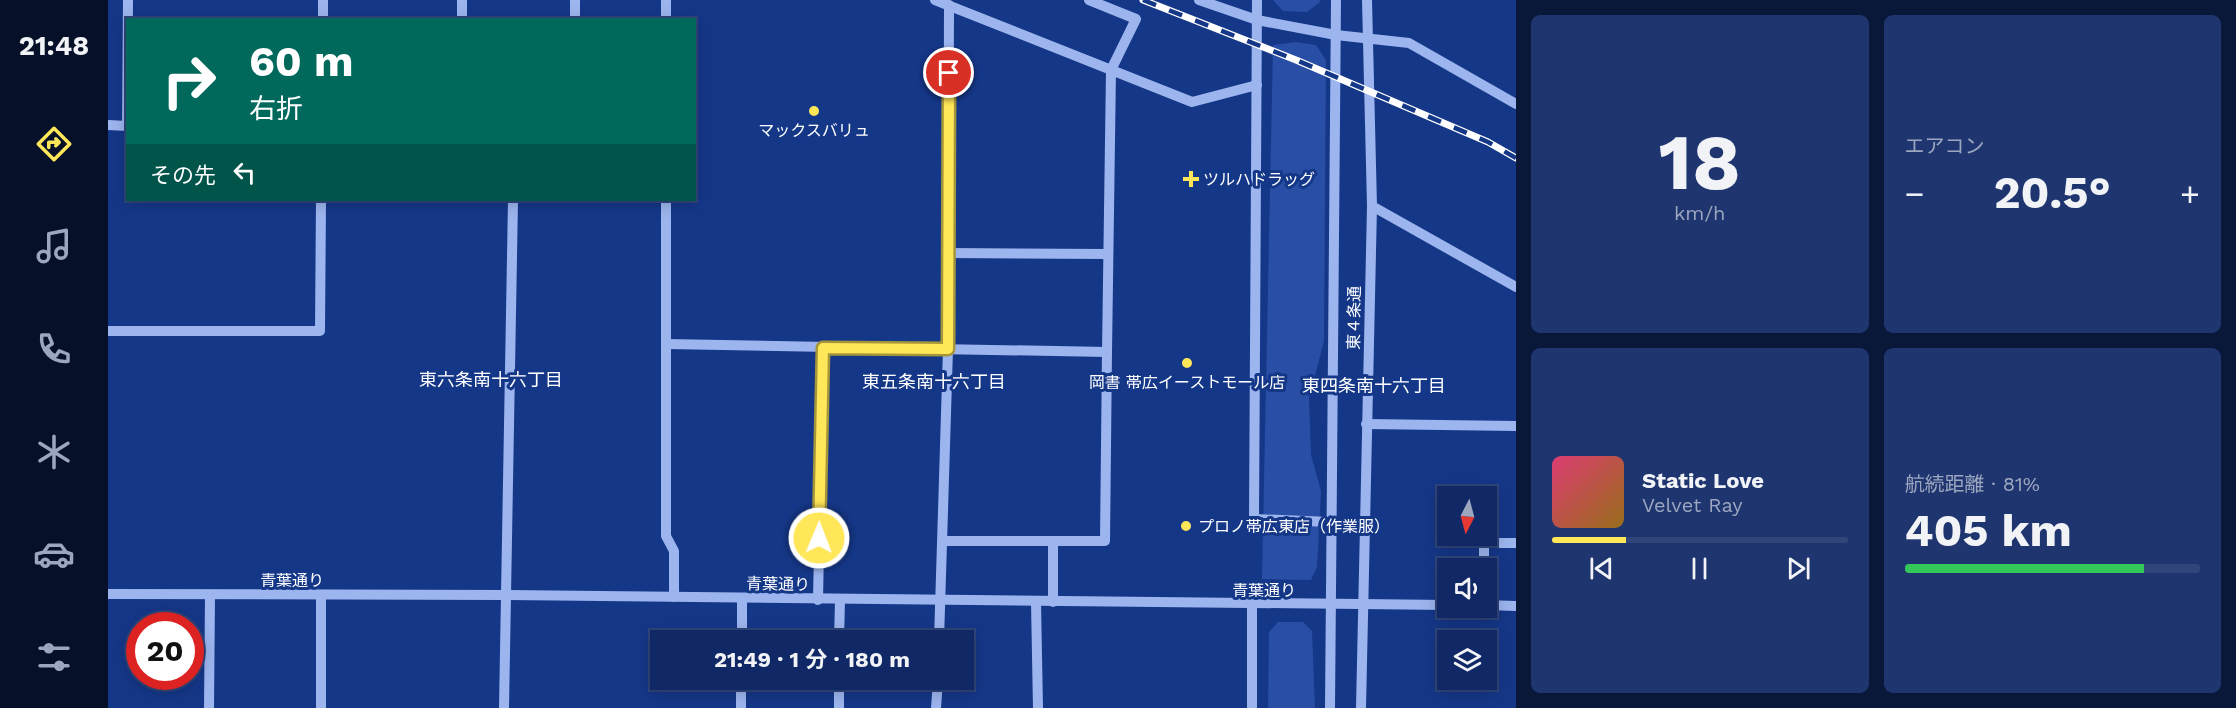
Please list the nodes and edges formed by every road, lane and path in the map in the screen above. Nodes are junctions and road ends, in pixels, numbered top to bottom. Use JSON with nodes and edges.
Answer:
{"nodes":[{"id":1,"x":128,"y":0,"type":"edge"},
{"id":2,"x":323,"y":0,"type":"edge"},
{"id":3,"x":462,"y":0,"type":"edge"},
{"id":4,"x":575,"y":0,"type":"edge"},
{"id":5,"x":666,"y":0,"type":"edge"},
{"id":6,"x":935,"y":0,"type":"edge"},
{"id":7,"x":1089,"y":0,"type":"edge"},
{"id":8,"x":1199,"y":0,"type":"edge"},
{"id":9,"x":1257,"y":0,"type":"edge"},
{"id":10,"x":1336,"y":0,"type":"edge"},
{"id":11,"x":1367,"y":0,"type":"edge"},
{"id":12,"x":949,"y":5,"type":"junction"},
{"id":13,"x":128,"y":18,"type":"edge"},
{"id":14,"x":322,"y":18,"type":"edge"},
{"id":15,"x":462,"y":18,"type":"edge"},
{"id":16,"x":575,"y":18,"type":"edge"},
{"id":17,"x":666,"y":18,"type":"edge"},
{"id":18,"x":1257,"y":21,"type":"junction"},
{"id":19,"x":1336,"y":35,"type":"junction"},
{"id":20,"x":1366,"y":37,"type":"junction"},
{"id":21,"x":1111,"y":70,"type":"junction"},
{"id":22,"x":1257,"y":85,"type":"junction"},
{"id":23,"x":1516,"y":104,"type":"edge"},
{"id":24,"x":108,"y":125,"type":"edge"},
{"id":25,"x":126,"y":126,"type":"edge"},
{"id":26,"x":321,"y":201,"type":"edge"},
{"id":27,"x":513,"y":201,"type":"edge"},
{"id":28,"x":666,"y":201,"type":"edge"},
{"id":29,"x":1372,"y":206,"type":"junction"},
{"id":30,"x":948,"y":253,"type":"junction"},
{"id":31,"x":1108,"y":254,"type":"junction"},
{"id":32,"x":1516,"y":287,"type":"edge"},
{"id":33,"x":108,"y":331,"type":"edge"},
{"id":34,"x":666,"y":344,"type":"junction"},
{"id":35,"x":823,"y":348,"type":"junction"},
{"id":36,"x":948,"y":349,"type":"junction"},
{"id":37,"x":1107,"y":352,"type":"junction"},
{"id":38,"x":1366,"y":424,"type":"junction"},
{"id":39,"x":1516,"y":426,"type":"edge"},
{"id":40,"x":1331,"y":522,"type":"junction"},
{"id":41,"x":943,"y":541,"type":"junction"},
{"id":42,"x":1053,"y":541,"type":"junction"},
{"id":43,"x":1516,"y":543,"type":"edge"},
{"id":44,"x":1484,"y":558,"type":"edge"},
{"id":45,"x":108,"y":594,"type":"edge"},
{"id":46,"x":210,"y":595,"type":"junction"},
{"id":47,"x":321,"y":595,"type":"junction"},
{"id":48,"x":505,"y":595,"type":"junction"},
{"id":49,"x":674,"y":597,"type":"junction"},
{"id":50,"x":742,"y":599,"type":"junction"},
{"id":51,"x":818,"y":600,"type":"junction"},
{"id":52,"x":840,"y":600,"type":"junction"},
{"id":53,"x":941,"y":600,"type":"junction"},
{"id":54,"x":1036,"y":602,"type":"junction"},
{"id":55,"x":1053,"y":602,"type":"junction"},
{"id":56,"x":1362,"y":604,"type":"junction"},
{"id":57,"x":1252,"y":605,"type":"junction"},
{"id":58,"x":1330,"y":605,"type":"junction"},
{"id":59,"x":1437,"y":605,"type":"edge"},
{"id":60,"x":1497,"y":606,"type":"edge"},
{"id":61,"x":1516,"y":606,"type":"edge"},
{"id":62,"x":742,"y":630,"type":"edge"},
{"id":63,"x":839,"y":630,"type":"edge"},
{"id":64,"x":940,"y":630,"type":"edge"},
{"id":65,"x":741,"y":690,"type":"edge"},
{"id":66,"x":839,"y":690,"type":"edge"},
{"id":67,"x":937,"y":690,"type":"edge"},
{"id":68,"x":209,"y":708,"type":"edge"},
{"id":69,"x":321,"y":708,"type":"edge"},
{"id":70,"x":504,"y":708,"type":"edge"},
{"id":71,"x":741,"y":708,"type":"edge"},
{"id":72,"x":839,"y":708,"type":"edge"},
{"id":73,"x":936,"y":708,"type":"edge"},
{"id":74,"x":1038,"y":708,"type":"edge"},
{"id":75,"x":1252,"y":708,"type":"edge"},
{"id":76,"x":1330,"y":708,"type":"edge"},
{"id":77,"x":1361,"y":708,"type":"edge"}],
"edges":[{"from":1,"to":13,"type":"street"},
{"from":2,"to":14,"type":"street"},
{"from":3,"to":15,"type":"street"},
{"from":4,"to":16,"type":"street"},
{"from":5,"to":17,"type":"street"},
{"from":6,"to":12,"type":"street"},
{"from":7,"to":21,"type":"street"},
{"from":8,"to":18,"type":"street"},
{"from":9,"to":18,"type":"street"},
{"from":10,"to":19,"type":"street","name":"東４条通"},
{"from":11,"to":20,"type":"street","name":"東４条通"},
{"from":12,"to":21,"type":"street"},
{"from":12,"to":30,"type":"street"},
{"from":18,"to":19,"type":"street"},
{"from":18,"to":22,"type":"street"},
{"from":19,"to":20,"type":"street"},
{"from":19,"to":40,"type":"street","name":"東４条通"},
{"from":20,"to":23,"type":"street"},
{"from":20,"to":29,"type":"street","name":"東４条通"},
{"from":21,"to":22,"type":"street"},
{"from":21,"to":31,"type":"street"},
{"from":22,"to":40,"type":"street"},
{"from":24,"to":25,"type":"street"},
{"from":26,"to":33,"type":"street"},
{"from":27,"to":48,"type":"street"},
{"from":28,"to":34,"type":"street"},
{"from":29,"to":32,"type":"street"},
{"from":29,"to":38,"type":"street","name":"東４条通"},
{"from":30,"to":31,"type":"street"},
{"from":30,"to":36,"type":"street"},
{"from":31,"to":37,"type":"street"},
{"from":34,"to":35,"type":"street"},
{"from":34,"to":49,"type":"street"},
{"from":35,"to":36,"type":"street"},
{"from":35,"to":51,"type":"street"},
{"from":36,"to":37,"type":"street"},
{"from":36,"to":41,"type":"street"},
{"from":37,"to":42,"type":"street"},
{"from":38,"to":39,"type":"street"},
{"from":38,"to":56,"type":"street","name":"東４条通"},
{"from":40,"to":58,"type":"street","name":"東４条通"},
{"from":41,"to":42,"type":"street"},
{"from":41,"to":53,"type":"street"},
{"from":42,"to":55,"type":"street"},
{"from":43,"to":44,"type":"street"},
{"from":45,"to":46,"type":"street","name":"青葉通り"},
{"from":46,"to":47,"type":"street","name":"青葉通り"},
{"from":46,"to":68,"type":"street"},
{"from":47,"to":48,"type":"street","name":"青葉通り"},
{"from":47,"to":69,"type":"street"},
{"from":48,"to":49,"type":"street","name":"青葉通り"},
{"from":48,"to":70,"type":"street"},
{"from":49,"to":50,"type":"street","name":"青葉通り"},
{"from":50,"to":51,"type":"street","name":"青葉通り"},
{"from":50,"to":62,"type":"street"},
{"from":51,"to":52,"type":"street","name":"青葉通り"},
{"from":52,"to":53,"type":"street","name":"青葉通り"},
{"from":52,"to":63,"type":"street"},
{"from":53,"to":54,"type":"street","name":"青葉通り"},
{"from":53,"to":64,"type":"street"},
{"from":54,"to":55,"type":"street","name":"青葉通り"},
{"from":54,"to":74,"type":"street"},
{"from":55,"to":57,"type":"street","name":"青葉通り"},
{"from":56,"to":58,"type":"street","name":"青葉通り"},
{"from":56,"to":59,"type":"street","name":"青葉通り"},
{"from":56,"to":77,"type":"street","name":"東４条通"},
{"from":57,"to":58,"type":"street","name":"青葉通り"},
{"from":57,"to":75,"type":"street"},
{"from":58,"to":76,"type":"street","name":"東４条通"},
{"from":60,"to":61,"type":"street"},
{"from":65,"to":71,"type":"street"},
{"from":66,"to":72,"type":"street"},
{"from":67,"to":73,"type":"street"}]}
